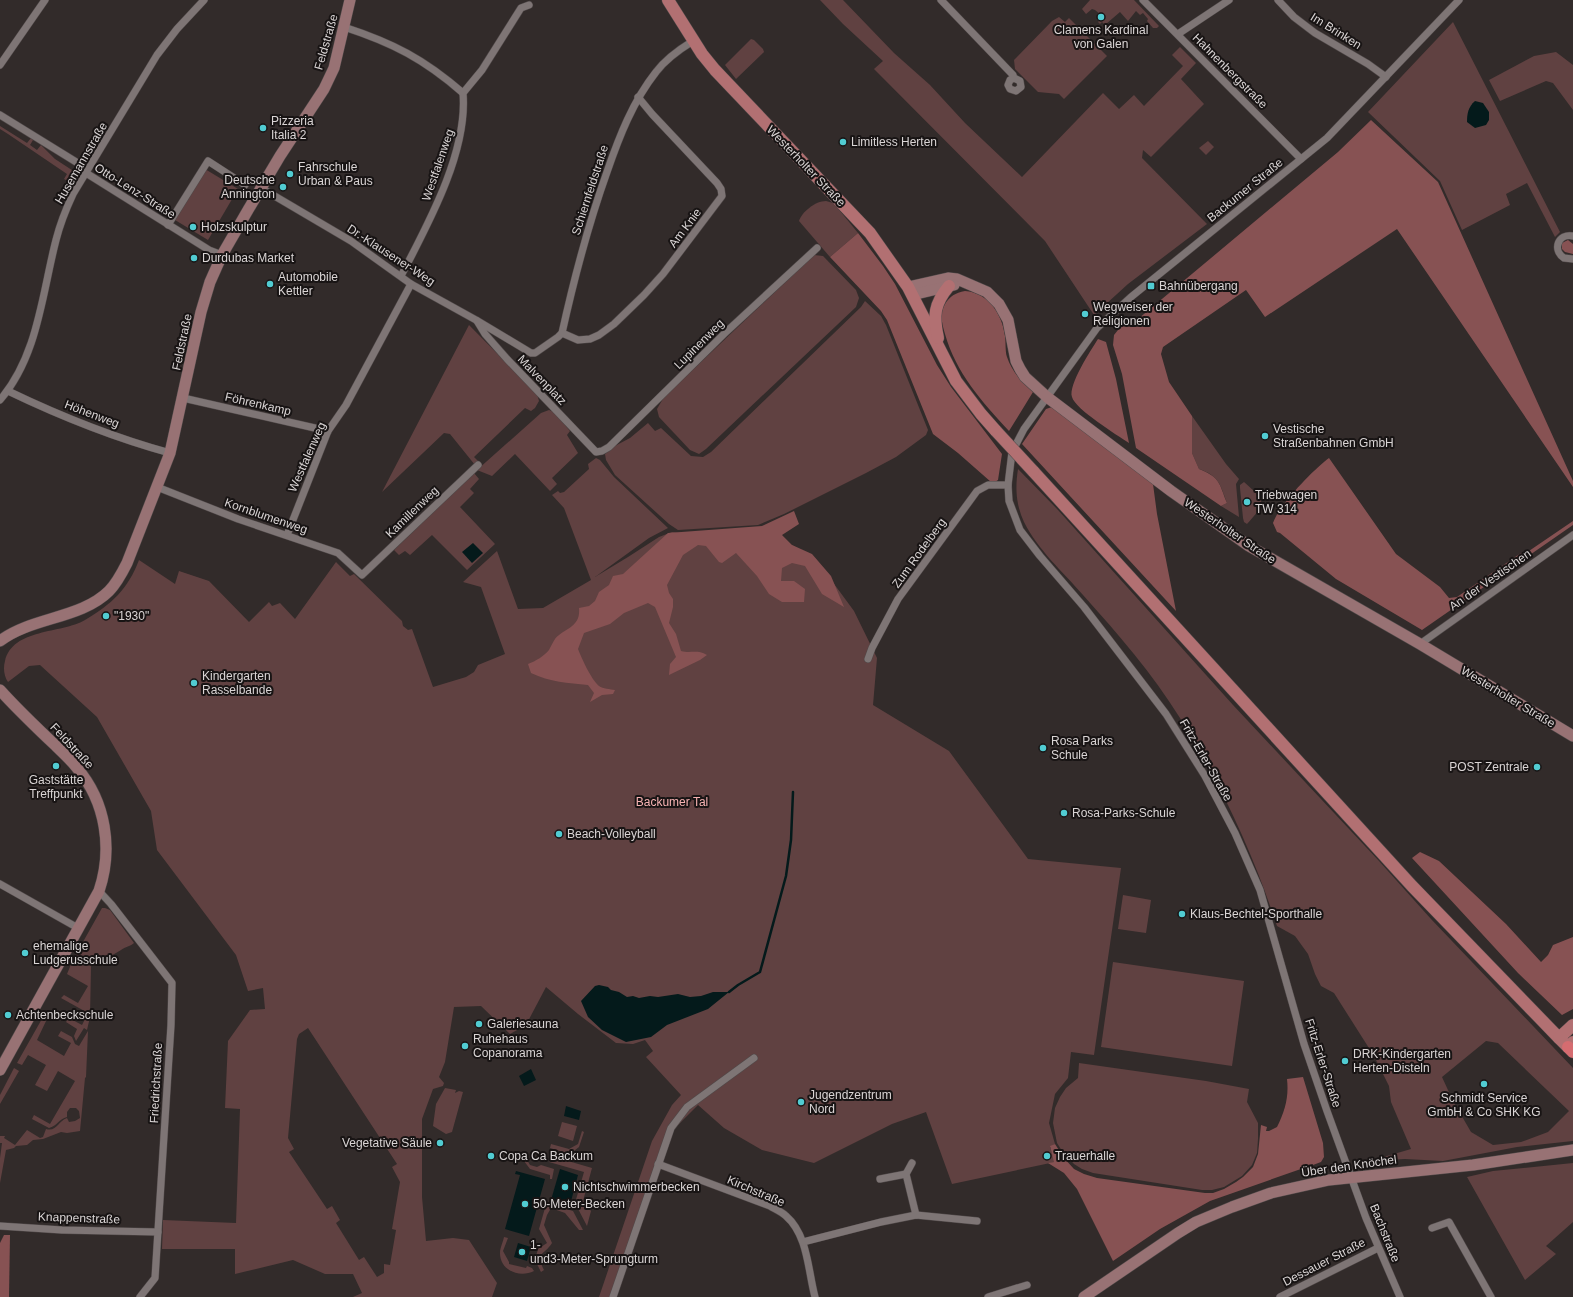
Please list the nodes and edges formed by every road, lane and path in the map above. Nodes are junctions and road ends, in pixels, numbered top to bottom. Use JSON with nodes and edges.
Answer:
{"nodes":[{"id":1,"x":45,"y":0,"type":"edge"},
{"id":2,"x":204,"y":0,"type":"edge"},
{"id":3,"x":350,"y":0,"type":"edge"},
{"id":4,"x":668,"y":0,"type":"edge"},
{"id":5,"x":942,"y":0,"type":"edge"},
{"id":6,"x":1143,"y":0,"type":"edge"},
{"id":7,"x":1229,"y":0,"type":"edge"},
{"id":8,"x":1278,"y":0,"type":"edge"},
{"id":9,"x":1459,"y":0,"type":"edge"},
{"id":10,"x":529,"y":5,"type":"dead end"},
{"id":11,"x":344,"y":27,"type":"junction"},
{"id":12,"x":1178,"y":34,"type":"junction"},
{"id":13,"x":693,"y":40,"type":"junction"},
{"id":14,"x":0,"y":65,"type":"edge"},
{"id":15,"x":1386,"y":77,"type":"junction"},
{"id":16,"x":1014,"y":78,"type":"dead end"},
{"id":17,"x":463,"y":93,"type":"junction"},
{"id":18,"x":638,"y":97,"type":"junction"},
{"id":19,"x":0,"y":115,"type":"edge"},
{"id":20,"x":1301,"y":159,"type":"junction"},
{"id":21,"x":86,"y":173,"type":"junction"},
{"id":22,"x":245,"y":185,"type":"dead end"},
{"id":23,"x":261,"y":188,"type":"junction"},
{"id":24,"x":168,"y":225,"type":"junction"},
{"id":25,"x":1573,"y":236,"type":"edge"},
{"id":26,"x":817,"y":248,"type":"dead end"},
{"id":27,"x":222,"y":255,"type":"junction"},
{"id":28,"x":1573,"y":259,"type":"edge"},
{"id":29,"x":401,"y":276,"type":"junction"},
{"id":30,"x":966,"y":282,"type":"junction"},
{"id":31,"x":411,"y":284,"type":"junction"},
{"id":32,"x":948,"y":286,"type":"junction"},
{"id":33,"x":910,"y":291,"type":"junction"},
{"id":34,"x":476,"y":320,"type":"junction"},
{"id":35,"x":562,"y":333,"type":"junction"},
{"id":36,"x":941,"y":353,"type":"junction"},
{"id":37,"x":8,"y":391,"type":"junction"},
{"id":38,"x":1046,"y":396,"type":"junction"},
{"id":39,"x":183,"y":398,"type":"junction"},
{"id":40,"x":0,"y":400,"type":"edge"},
{"id":41,"x":328,"y":431,"type":"junction"},
{"id":42,"x":596,"y":452,"type":"joint"},
{"id":43,"x":170,"y":453,"type":"junction"},
{"id":44,"x":478,"y":465,"type":"dead end"},
{"id":45,"x":1008,"y":485,"type":"junction"},
{"id":46,"x":156,"y":487,"type":"junction"},
{"id":47,"x":287,"y":535,"type":"junction"},
{"id":48,"x":1573,"y":535,"type":"edge"},
{"id":49,"x":362,"y":575,"type":"joint"},
{"id":50,"x":0,"y":641,"type":"edge"},
{"id":51,"x":1420,"y":644,"type":"junction"},
{"id":52,"x":868,"y":659,"type":"dead end"},
{"id":53,"x":0,"y":690,"type":"edge"},
{"id":54,"x":1573,"y":736,"type":"edge"},
{"id":55,"x":0,"y":884,"type":"edge"},
{"id":56,"x":99,"y":891,"type":"junction"},
{"id":57,"x":78,"y":928,"type":"junction"},
{"id":58,"x":1573,"y":1025,"type":"edge"},
{"id":59,"x":1559,"y":1038,"type":"junction"},
{"id":60,"x":1572,"y":1047,"type":"edge"},
{"id":61,"x":754,"y":1058,"type":"dead end"},
{"id":62,"x":0,"y":1070,"type":"edge"},
{"id":63,"x":1573,"y":1150,"type":"edge"},
{"id":64,"x":912,"y":1163,"type":"dead end"},
{"id":65,"x":658,"y":1164,"type":"junction"},
{"id":66,"x":906,"y":1174,"type":"junction"},
{"id":67,"x":1351,"y":1177,"type":"junction"},
{"id":68,"x":880,"y":1179,"type":"dead end"},
{"id":69,"x":916,"y":1215,"type":"junction"},
{"id":70,"x":976,"y":1221,"type":"dead end"},
{"id":71,"x":0,"y":1226,"type":"edge"},
{"id":72,"x":1432,"y":1228,"type":"dead end"},
{"id":73,"x":158,"y":1232,"type":"junction"},
{"id":74,"x":803,"y":1242,"type":"junction"},
{"id":75,"x":1378,"y":1248,"type":"junction"},
{"id":76,"x":1027,"y":1285,"type":"dead end"},
{"id":77,"x":140,"y":1297,"type":"edge"},
{"id":78,"x":613,"y":1297,"type":"edge"},
{"id":79,"x":815,"y":1297,"type":"edge"},
{"id":80,"x":988,"y":1297,"type":"edge"},
{"id":81,"x":1084,"y":1297,"type":"edge"},
{"id":82,"x":1280,"y":1297,"type":"edge"},
{"id":83,"x":1400,"y":1297,"type":"edge"},
{"id":84,"x":1491,"y":1297,"type":"edge"}],
"edges":[{"from":1,"to":14,"type":"street"},
{"from":2,"to":21,"type":"street","name":"Husemannstraße"},
{"from":3,"to":11,"type":"main road","name":"Feldstraße"},
{"from":4,"to":13,"type":"main road","name":"Westerholter Straße"},
{"from":5,"to":16,"type":"street"},
{"from":6,"to":12,"type":"street","name":"Hahnenbergstraße"},
{"from":7,"to":12,"type":"street"},
{"from":8,"to":15,"type":"street","name":"Im Brinken"},
{"from":9,"to":15,"type":"street","name":"Backumer Straße"},
{"from":10,"to":17,"type":"street"},
{"from":11,"to":17,"type":"street"},
{"from":11,"to":23,"type":"main road","name":"Feldstraße"},
{"from":12,"to":20,"type":"street","name":"Hahnenbergstraße"},
{"from":13,"to":18,"type":"street","name":"Schiernfeldstraße"},
{"from":13,"to":33,"type":"main road","name":"Westerholter Straße"},
{"from":15,"to":20,"type":"street","name":"Backumer Straße"},
{"from":17,"to":29,"type":"street","name":"Westfalenweg"},
{"from":18,"to":35,"type":"street","name":"Schiernfeldstraße"},
{"from":18,"to":35,"type":"street","name":"Am Knie"},
{"from":19,"to":21,"type":"street","name":"Otto-Lenz-Straße"},
{"from":20,"to":38,"type":"street","name":"Backumer Straße"},
{"from":21,"to":24,"type":"street","name":"Otto-Lenz-Straße"},
{"from":21,"to":37,"type":"street","name":"Husemannstraße"},
{"from":22,"to":24,"type":"street"},
{"from":23,"to":27,"type":"main road","name":"Feldstraße"},
{"from":23,"to":29,"type":"street","name":"Dr.-Klausener-Weg"},
{"from":24,"to":27,"type":"street","name":"Otto-Lenz-Straße"},
{"from":25,"to":28,"type":"street"},
{"from":26,"to":42,"type":"street","name":"Lupinenweg"},
{"from":27,"to":39,"type":"main road","name":"Feldstraße"},
{"from":29,"to":31,"type":"street","name":"Dr.-Klausener-Weg"},
{"from":30,"to":32,"type":"main road"},
{"from":30,"to":33,"type":"main road","name":"Westerholter Straße"},
{"from":30,"to":38,"type":"main road","name":"Westerholter Straße"},
{"from":31,"to":34,"type":"street","name":"Dr.-Klausener-Weg"},
{"from":31,"to":41,"type":"street","name":"Westfalenweg"},
{"from":32,"to":33,"type":"main road"},
{"from":32,"to":36,"type":"main road"},
{"from":33,"to":36,"type":"main road"},
{"from":34,"to":35,"type":"street","name":"Dr.-Klausener-Weg"},
{"from":34,"to":42,"type":"street","name":"Malvenplatz"},
{"from":36,"to":59,"type":"main road","bridge":true},
{"from":37,"to":40,"type":"street","name":"Husemannstraße"},
{"from":37,"to":43,"type":"street","name":"Höhenweg"},
{"from":38,"to":45,"type":"street","name":"Fritz-Erler-Straße"},
{"from":38,"to":51,"type":"main road","name":"Westerholter Straße"},
{"from":39,"to":41,"type":"street","name":"Föhrenkamp"},
{"from":39,"to":43,"type":"main road","name":"Feldstraße"},
{"from":41,"to":47,"type":"street","name":"Westfalenweg"},
{"from":43,"to":46,"type":"main road","name":"Feldstraße"},
{"from":44,"to":49,"type":"street","name":"Kamillenweg"},
{"from":45,"to":52,"type":"street","name":"Zum Rodelberg"},
{"from":45,"to":67,"type":"street","name":"Fritz-Erler-Straße"},
{"from":46,"to":47,"type":"street","name":"Kornblumenweg"},
{"from":46,"to":50,"type":"main road","name":"Feldstraße"},
{"from":47,"to":49,"type":"street","name":"Kornblumenweg"},
{"from":48,"to":51,"type":"street","name":"An der Vestischen"},
{"from":51,"to":54,"type":"main road","name":"Westerholter Straße"},
{"from":53,"to":56,"type":"main road","name":"Feldstraße"},
{"from":55,"to":57,"type":"street"},
{"from":56,"to":57,"type":"main road","name":"Feldstraße"},
{"from":56,"to":73,"type":"street","name":"Friedrichstraße"},
{"from":57,"to":62,"type":"main road","name":"Feldstraße"},
{"from":58,"to":59,"type":"main road"},
{"from":59,"to":60,"type":"main road"},
{"from":61,"to":65,"type":"street"},
{"from":63,"to":67,"type":"main road","name":"Über den Knöchel"},
{"from":64,"to":66,"type":"street"},
{"from":65,"to":74,"type":"street","name":"Kirchstraße"},
{"from":65,"to":78,"type":"street"},
{"from":66,"to":68,"type":"street"},
{"from":66,"to":69,"type":"street"},
{"from":67,"to":75,"type":"street","name":"Bachstraße"},
{"from":67,"to":81,"type":"main road","name":"Über den Knöchel"},
{"from":69,"to":70,"type":"street"},
{"from":69,"to":74,"type":"street"},
{"from":71,"to":73,"type":"street","name":"Knappenstraße"},
{"from":72,"to":84,"type":"street"},
{"from":73,"to":77,"type":"street","name":"Friedrichstraße"},
{"from":74,"to":79,"type":"street","name":"Kirchstraße"},
{"from":75,"to":82,"type":"street","name":"Dessauer Straße"},
{"from":75,"to":83,"type":"street","name":"Bachstraße"},
{"from":76,"to":80,"type":"street"}]}
